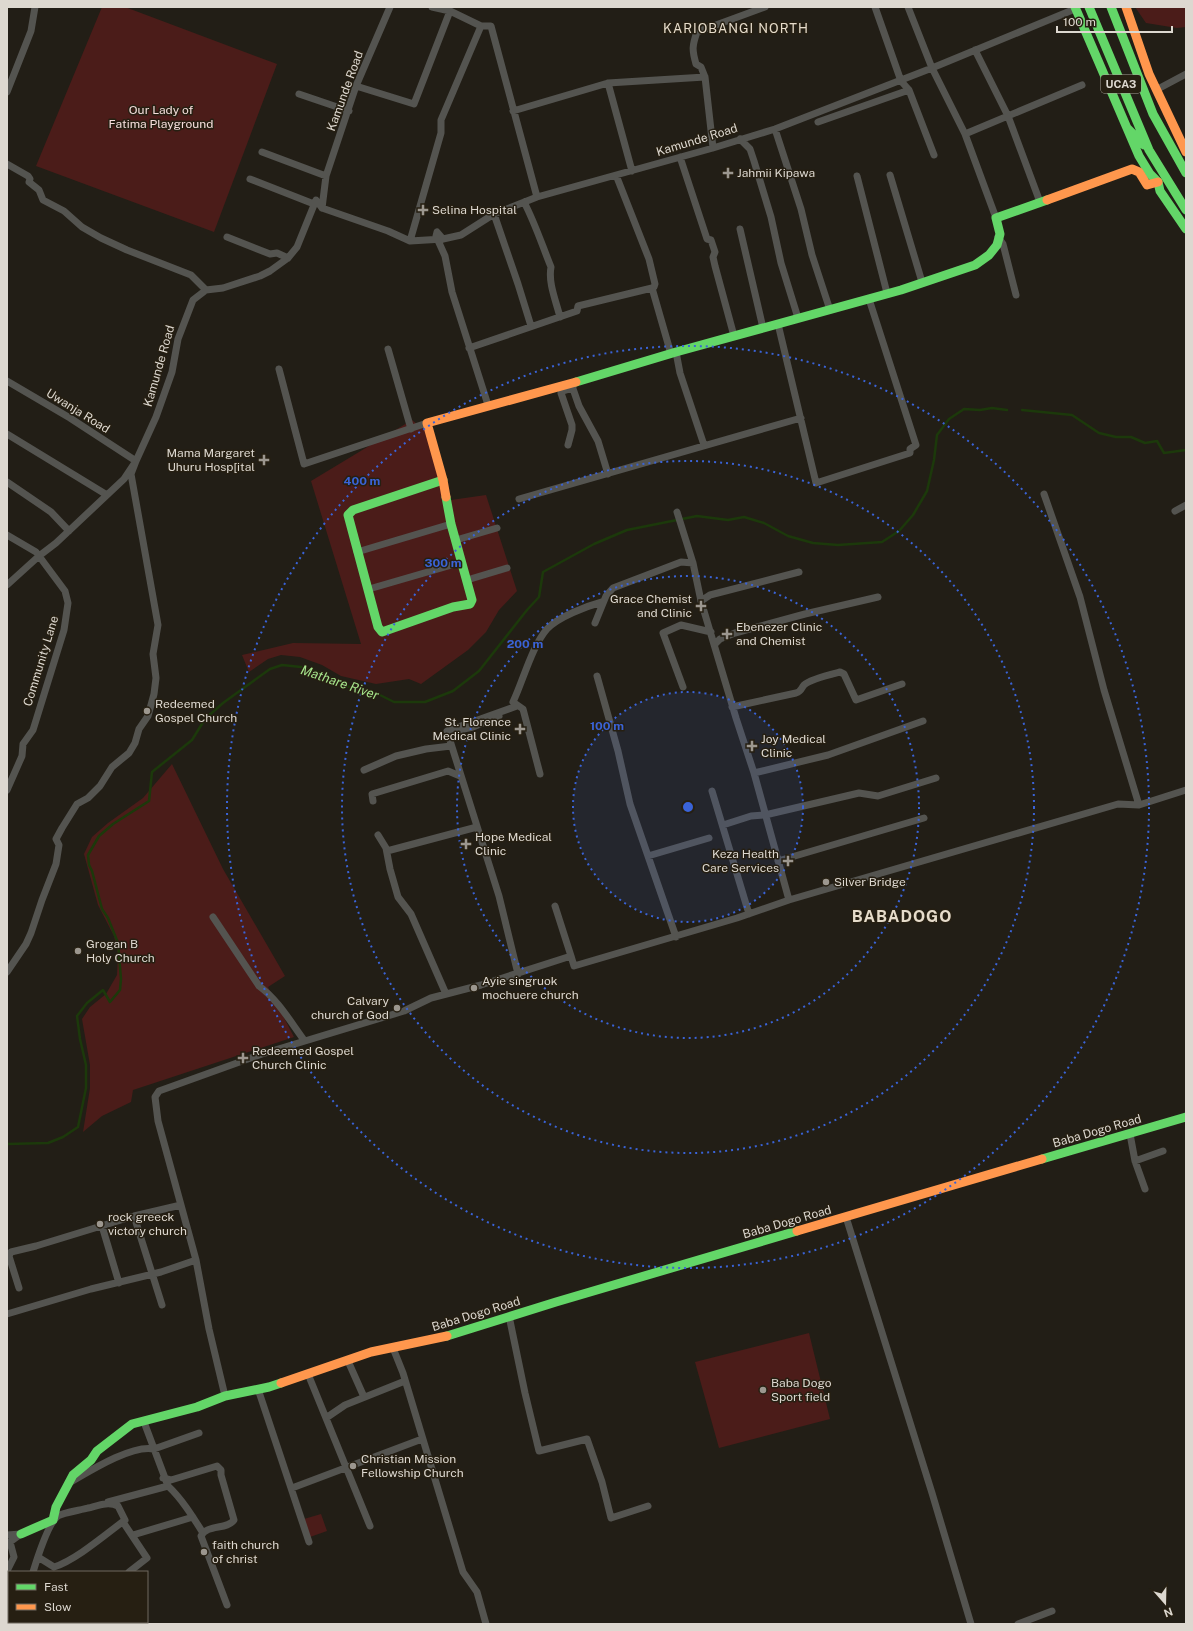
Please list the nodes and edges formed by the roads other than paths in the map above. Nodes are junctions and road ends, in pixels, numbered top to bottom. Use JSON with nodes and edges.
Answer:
{"nodes":[{"id":1,"x":36,"y":7,"type":"edge"},
{"id":2,"x":390,"y":7,"type":"edge"},
{"id":3,"x":432,"y":7,"type":"edge"},
{"id":4,"x":765,"y":7,"type":"edge"},
{"id":5,"x":875,"y":7,"type":"edge"},
{"id":6,"x":908,"y":7,"type":"edge"},
{"id":7,"x":1089,"y":7,"type":"edge"},
{"id":8,"x":1111,"y":7,"type":"edge"},
{"id":9,"x":1126,"y":7,"type":"edge"},
{"id":10,"x":1075,"y":8,"type":"edge"},
{"id":11,"x":450,"y":11,"type":"junction"},
{"id":12,"x":481,"y":26,"type":"junction"},
{"id":13,"x":975,"y":50,"type":"junction"},
{"id":14,"x":932,"y":68,"type":"junction"},
{"id":15,"x":1186,"y":74,"type":"edge"},
{"id":16,"x":705,"y":77,"type":"junction"},
{"id":17,"x":608,"y":83,"type":"junction"},
{"id":18,"x":1082,"y":85,"type":"dead end"},
{"id":19,"x":356,"y":86,"type":"junction"},
{"id":20,"x":909,"y":90,"type":"junction"},
{"id":21,"x":1156,"y":90,"type":"junction"},
{"id":22,"x":7,"y":92,"type":"edge"},
{"id":23,"x":299,"y":94,"type":"dead end"},
{"id":24,"x":349,"y":111,"type":"junction"},
{"id":25,"x":514,"y":111,"type":"junction"},
{"id":26,"x":1008,"y":116,"type":"junction"},
{"id":27,"x":818,"y":122,"type":"dead end"},
{"id":28,"x":1127,"y":128,"type":"junction"},
{"id":29,"x":775,"y":129,"type":"junction"},
{"id":30,"x":964,"y":134,"type":"junction"},
{"id":31,"x":740,"y":139,"type":"junction"},
{"id":32,"x":714,"y":148,"type":"junction"},
{"id":33,"x":1149,"y":150,"type":"junction"},
{"id":34,"x":262,"y":152,"type":"dead end"},
{"id":35,"x":1186,"y":152,"type":"edge"},
{"id":36,"x":934,"y":155,"type":"dead end"},
{"id":37,"x":680,"y":157,"type":"junction"},
{"id":38,"x":7,"y":164,"type":"edge"},
{"id":39,"x":632,"y":172,"type":"junction"},
{"id":40,"x":1186,"y":173,"type":"edge"},
{"id":41,"x":616,"y":175,"type":"junction"},
{"id":42,"x":890,"y":175,"type":"dead end"},
{"id":43,"x":326,"y":176,"type":"junction"},
{"id":44,"x":857,"y":176,"type":"dead end"},
{"id":45,"x":250,"y":179,"type":"dead end"},
{"id":46,"x":1158,"y":182,"type":"junction"},
{"id":47,"x":537,"y":197,"type":"junction"},
{"id":48,"x":524,"y":202,"type":"junction"},
{"id":49,"x":1040,"y":202,"type":"junction"},
{"id":50,"x":314,"y":204,"type":"junction"},
{"id":51,"x":322,"y":208,"type":"junction"},
{"id":52,"x":1186,"y":210,"type":"edge"},
{"id":53,"x":494,"y":214,"type":"junction"},
{"id":54,"x":996,"y":218,"type":"junction"},
{"id":55,"x":740,"y":229,"type":"dead end"},
{"id":56,"x":1186,"y":229,"type":"edge"},
{"id":57,"x":227,"y":237,"type":"dead end"},
{"id":58,"x":443,"y":239,"type":"junction"},
{"id":59,"x":410,"y":241,"type":"junction"},
{"id":60,"x":997,"y":245,"type":"junction"},
{"id":61,"x":288,"y":258,"type":"junction"},
{"id":62,"x":922,"y":282,"type":"junction"},
{"id":63,"x":652,"y":288,"type":"junction"},
{"id":64,"x":206,"y":290,"type":"junction"},
{"id":65,"x":887,"y":293,"type":"junction"},
{"id":66,"x":1016,"y":295,"type":"dead end"},
{"id":67,"x":869,"y":299,"type":"junction"},
{"id":68,"x":830,"y":310,"type":"junction"},
{"id":69,"x":560,"y":316,"type":"junction"},
{"id":70,"x":798,"y":318,"type":"junction"},
{"id":71,"x":778,"y":324,"type":"junction"},
{"id":72,"x":531,"y":326,"type":"junction"},
{"id":73,"x":763,"y":328,"type":"junction"},
{"id":74,"x":734,"y":336,"type":"junction"},
{"id":75,"x":469,"y":348,"type":"junction"},
{"id":76,"x":388,"y":349,"type":"dead end"},
{"id":77,"x":674,"y":353,"type":"junction"},
{"id":78,"x":279,"y":369,"type":"dead end"},
{"id":79,"x":7,"y":381,"type":"edge"},
{"id":80,"x":572,"y":386,"type":"junction"},
{"id":81,"x":488,"y":405,"type":"junction"},
{"id":82,"x":801,"y":418,"type":"junction"},
{"id":83,"x":427,"y":423,"type":"junction"},
{"id":84,"x":411,"y":429,"type":"junction"},
{"id":85,"x":7,"y":434,"type":"edge"},
{"id":86,"x":568,"y":445,"type":"dead end"},
{"id":87,"x":704,"y":445,"type":"junction"},
{"id":88,"x":136,"y":461,"type":"junction"},
{"id":89,"x":608,"y":474,"type":"junction"},
{"id":90,"x":443,"y":480,"type":"junction"},
{"id":91,"x":7,"y":482,"type":"edge"},
{"id":92,"x":1044,"y":494,"type":"dead end"},
{"id":93,"x":107,"y":495,"type":"junction"},
{"id":94,"x":519,"y":499,"type":"dead end"},
{"id":95,"x":1186,"y":505,"type":"edge"},
{"id":96,"x":1175,"y":511,"type":"dead end"},
{"id":97,"x":677,"y":513,"type":"dead end"},
{"id":98,"x":451,"y":524,"type":"junction"},
{"id":99,"x":496,"y":528,"type":"dead end"},
{"id":100,"x":69,"y":531,"type":"junction"},
{"id":101,"x":7,"y":535,"type":"edge"},
{"id":102,"x":456,"y":540,"type":"junction"},
{"id":103,"x":357,"y":552,"type":"junction"},
{"id":104,"x":39,"y":556,"type":"junction"},
{"id":105,"x":462,"y":562,"type":"junction"},
{"id":106,"x":693,"y":563,"type":"junction"},
{"id":107,"x":507,"y":568,"type":"dead end"},
{"id":108,"x":799,"y":572,"type":"dead end"},
{"id":109,"x":467,"y":580,"type":"junction"},
{"id":110,"x":7,"y":585,"type":"edge"},
{"id":111,"x":369,"y":589,"type":"junction"},
{"id":112,"x":878,"y":597,"type":"dead end"},
{"id":113,"x":701,"y":601,"type":"junction"},
{"id":114,"x":602,"y":602,"type":"dead end"},
{"id":115,"x":595,"y":623,"type":"dead end"},
{"id":116,"x":711,"y":632,"type":"junction"},
{"id":117,"x":715,"y":644,"type":"junction"},
{"id":118,"x":597,"y":676,"type":"dead end"},
{"id":119,"x":902,"y":684,"type":"dead end"},
{"id":120,"x":683,"y":687,"type":"dead end"},
{"id":121,"x":515,"y":704,"type":"junction"},
{"id":122,"x":732,"y":707,"type":"junction"},
{"id":123,"x":923,"y":721,"type":"dead end"},
{"id":124,"x":459,"y":730,"type":"dead end"},
{"id":125,"x":451,"y":746,"type":"junction"},
{"id":126,"x":364,"y":770,"type":"dead end"},
{"id":127,"x":754,"y":773,"type":"junction"},
{"id":128,"x":540,"y":774,"type":"dead end"},
{"id":129,"x":460,"y":776,"type":"junction"},
{"id":130,"x":936,"y":778,"type":"dead end"},
{"id":131,"x":7,"y":790,"type":"edge"},
{"id":132,"x":1186,"y":790,"type":"edge"},
{"id":133,"x":712,"y":791,"type":"dead end"},
{"id":134,"x":373,"y":801,"type":"dead end"},
{"id":135,"x":1139,"y":805,"type":"junction"},
{"id":136,"x":765,"y":815,"type":"junction"},
{"id":137,"x":924,"y":818,"type":"dead end"},
{"id":138,"x":723,"y":825,"type":"junction"},
{"id":139,"x":477,"y":827,"type":"junction"},
{"id":140,"x":378,"y":835,"type":"dead end"},
{"id":141,"x":709,"y":838,"type":"dead end"},
{"id":142,"x":387,"y":851,"type":"junction"},
{"id":143,"x":648,"y":856,"type":"junction"},
{"id":144,"x":778,"y":861,"type":"junction"},
{"id":145,"x":789,"y":900,"type":"junction"},
{"id":146,"x":555,"y":906,"type":"dead end"},
{"id":147,"x":749,"y":914,"type":"junction"},
{"id":148,"x":213,"y":917,"type":"dead end"},
{"id":149,"x":676,"y":937,"type":"junction"},
{"id":150,"x":571,"y":956,"type":"junction"},
{"id":151,"x":7,"y":972,"type":"edge"},
{"id":152,"x":518,"y":974,"type":"junction"},
{"id":153,"x":446,"y":994,"type":"junction"},
{"id":154,"x":304,"y":1040,"type":"junction"},
{"id":155,"x":1186,"y":1117,"type":"edge"},
{"id":156,"x":1130,"y":1134,"type":"junction"},
{"id":157,"x":1163,"y":1151,"type":"dead end"},
{"id":158,"x":1136,"y":1161,"type":"junction"},
{"id":159,"x":1145,"y":1189,"type":"dead end"},
{"id":160,"x":181,"y":1205,"type":"junction"},
{"id":161,"x":134,"y":1216,"type":"junction"},
{"id":162,"x":846,"y":1217,"type":"junction"},
{"id":163,"x":102,"y":1226,"type":"junction"},
{"id":164,"x":196,"y":1260,"type":"junction"},
{"id":165,"x":153,"y":1274,"type":"junction"},
{"id":166,"x":119,"y":1283,"type":"junction"},
{"id":167,"x":19,"y":1288,"type":"dead end"},
{"id":168,"x":162,"y":1305,"type":"dead end"},
{"id":169,"x":7,"y":1314,"type":"edge"},
{"id":170,"x":509,"y":1316,"type":"junction"},
{"id":171,"x":393,"y":1348,"type":"junction"},
{"id":172,"x":348,"y":1361,"type":"junction"},
{"id":173,"x":308,"y":1374,"type":"junction"},
{"id":174,"x":405,"y":1381,"type":"junction"},
{"id":175,"x":258,"y":1389,"type":"junction"},
{"id":176,"x":225,"y":1396,"type":"junction"},
{"id":177,"x":364,"y":1397,"type":"junction"},
{"id":178,"x":326,"y":1418,"type":"junction"},
{"id":179,"x":144,"y":1422,"type":"junction"},
{"id":180,"x":199,"y":1433,"type":"dead end"},
{"id":181,"x":422,"y":1439,"type":"junction"},
{"id":182,"x":154,"y":1449,"type":"junction"},
{"id":183,"x":348,"y":1468,"type":"junction"},
{"id":184,"x":163,"y":1478,"type":"junction"},
{"id":185,"x":69,"y":1483,"type":"junction"},
{"id":186,"x":168,"y":1486,"type":"junction"},
{"id":187,"x":292,"y":1488,"type":"junction"},
{"id":188,"x":96,"y":1505,"type":"junction"},
{"id":189,"x":648,"y":1506,"type":"dead end"},
{"id":190,"x":193,"y":1517,"type":"junction"},
{"id":191,"x":53,"y":1520,"type":"junction"},
{"id":192,"x":125,"y":1520,"type":"junction"},
{"id":193,"x":370,"y":1526,"type":"dead end"},
{"id":194,"x":203,"y":1533,"type":"junction"},
{"id":195,"x":21,"y":1534,"type":"junction"},
{"id":196,"x":7,"y":1535,"type":"edge"},
{"id":197,"x":133,"y":1535,"type":"junction"},
{"id":198,"x":309,"y":1542,"type":"dead end"},
{"id":199,"x":38,"y":1557,"type":"junction"},
{"id":200,"x":7,"y":1571,"type":"edge"},
{"id":201,"x":33,"y":1571,"type":"edge"},
{"id":202,"x":130,"y":1571,"type":"edge"},
{"id":203,"x":227,"y":1605,"type":"dead end"},
{"id":204,"x":1052,"y":1611,"type":"dead end"},
{"id":205,"x":486,"y":1624,"type":"edge"},
{"id":206,"x":971,"y":1624,"type":"edge"},
{"id":207,"x":1018,"y":1624,"type":"edge"}],
"edges":[{"from":1,"to":22,"type":"street"},
{"from":2,"to":19,"type":"street","name":"Kamunde Road"},
{"from":3,"to":11,"type":"street"},
{"from":4,"to":16,"type":"street"},
{"from":5,"to":20,"type":"street"},
{"from":6,"to":14,"type":"street"},
{"from":7,"to":33,"type":"street","number":"UCA3"},
{"from":8,"to":40,"type":"street","number":"UCA3"},
{"from":9,"to":21,"type":"street","number":"UCA3"},
{"from":10,"to":13,"type":"street","name":"Kamunde Road"},
{"from":10,"to":28,"type":"street","number":"UCA3"},
{"from":11,"to":12,"type":"street"},
{"from":11,"to":19,"type":"street"},
{"from":12,"to":25,"type":"street"},
{"from":12,"to":59,"type":"street"},
{"from":13,"to":14,"type":"street","name":"Kamunde Road"},
{"from":13,"to":26,"type":"street"},
{"from":14,"to":29,"type":"street","name":"Kamunde Road"},
{"from":14,"to":30,"type":"street"},
{"from":15,"to":21,"type":"street"},
{"from":16,"to":17,"type":"street"},
{"from":16,"to":32,"type":"street"},
{"from":17,"to":25,"type":"street"},
{"from":17,"to":39,"type":"street"},
{"from":18,"to":26,"type":"street"},
{"from":19,"to":24,"type":"street","name":"Kamunde Road"},
{"from":20,"to":27,"type":"street"},
{"from":20,"to":36,"type":"street"},
{"from":21,"to":35,"type":"street","number":"UCA3"},
{"from":23,"to":24,"type":"street"},
{"from":24,"to":43,"type":"street","name":"Kamunde Road"},
{"from":25,"to":47,"type":"street"},
{"from":26,"to":30,"type":"street"},
{"from":26,"to":49,"type":"street"},
{"from":28,"to":33,"type":"street"},
{"from":28,"to":46,"type":"street","number":"UCA3"},
{"from":29,"to":31,"type":"street","name":"Kamunde Road"},
{"from":29,"to":68,"type":"street"},
{"from":30,"to":54,"type":"street"},
{"from":31,"to":32,"type":"street","name":"Kamunde Road"},
{"from":31,"to":70,"type":"street"},
{"from":32,"to":37,"type":"street","name":"Kamunde Road"},
{"from":33,"to":52,"type":"street","number":"UCA3"},
{"from":34,"to":43,"type":"street"},
{"from":37,"to":39,"type":"street","name":"Kamunde Road"},
{"from":37,"to":74,"type":"street"},
{"from":38,"to":64,"type":"street"},
{"from":39,"to":41,"type":"street","name":"Kamunde Road"},
{"from":41,"to":47,"type":"street","name":"Kamunde Road"},
{"from":41,"to":63,"type":"street"},
{"from":42,"to":62,"type":"street"},
{"from":43,"to":51,"type":"street","name":"Kamunde Road"},
{"from":44,"to":65,"type":"street"},
{"from":45,"to":50,"type":"street"},
{"from":46,"to":49,"type":"street"},
{"from":46,"to":56,"type":"street","number":"UCA3"},
{"from":47,"to":48,"type":"street","name":"Kamunde Road"},
{"from":48,"to":53,"type":"street","name":"Kamunde Road"},
{"from":48,"to":69,"type":"street"},
{"from":49,"to":54,"type":"street"},
{"from":50,"to":51,"type":"street","name":"Kamunde Road"},
{"from":50,"to":61,"type":"street"},
{"from":51,"to":59,"type":"street","name":"Kamunde Road"},
{"from":53,"to":58,"type":"street","name":"Kamunde Road"},
{"from":53,"to":72,"type":"street"},
{"from":54,"to":60,"type":"street"},
{"from":55,"to":73,"type":"street"},
{"from":57,"to":61,"type":"street"},
{"from":58,"to":59,"type":"street","name":"Kamunde Road"},
{"from":58,"to":75,"type":"street"},
{"from":60,"to":62,"type":"street"},
{"from":60,"to":66,"type":"street"},
{"from":61,"to":64,"type":"street"},
{"from":62,"to":65,"type":"street"},
{"from":63,"to":69,"type":"street"},
{"from":63,"to":77,"type":"street"},
{"from":64,"to":88,"type":"street","name":"Kamunde Road"},
{"from":65,"to":67,"type":"street"},
{"from":67,"to":68,"type":"street"},
{"from":67,"to":82,"type":"street"},
{"from":68,"to":70,"type":"street"},
{"from":69,"to":72,"type":"street"},
{"from":70,"to":71,"type":"street"},
{"from":71,"to":73,"type":"street"},
{"from":71,"to":82,"type":"street"},
{"from":72,"to":75,"type":"street"},
{"from":73,"to":74,"type":"street"},
{"from":74,"to":77,"type":"street"},
{"from":75,"to":81,"type":"street"},
{"from":76,"to":84,"type":"street"},
{"from":77,"to":80,"type":"street"},
{"from":77,"to":87,"type":"street"},
{"from":78,"to":84,"type":"street"},
{"from":79,"to":88,"type":"street","name":"Uwanja Road"},
{"from":80,"to":81,"type":"street"},
{"from":80,"to":86,"type":"street"},
{"from":80,"to":89,"type":"street"},
{"from":81,"to":83,"type":"street"},
{"from":82,"to":87,"type":"street"},
{"from":83,"to":84,"type":"street"},
{"from":83,"to":90,"type":"street"},
{"from":85,"to":93,"type":"street"},
{"from":87,"to":89,"type":"street"},
{"from":88,"to":93,"type":"street","name":"Kamunde Road"},
{"from":88,"to":151,"type":"street"},
{"from":89,"to":94,"type":"street"},
{"from":90,"to":98,"type":"street"},
{"from":90,"to":103,"type":"street"},
{"from":91,"to":100,"type":"street"},
{"from":92,"to":135,"type":"street"},
{"from":93,"to":100,"type":"street","name":"Kamunde Road"},
{"from":95,"to":96,"type":"street"},
{"from":97,"to":106,"type":"street"},
{"from":98,"to":102,"type":"street"},
{"from":98,"to":103,"type":"street"},
{"from":99,"to":102,"type":"street"},
{"from":100,"to":104,"type":"street","name":"Kamunde Road"},
{"from":101,"to":104,"type":"street","name":"Community Lane"},
{"from":102,"to":105,"type":"street"},
{"from":103,"to":111,"type":"street"},
{"from":104,"to":110,"type":"street","name":"Kamunde Road"},
{"from":104,"to":131,"type":"street","name":"Community Lane"},
{"from":105,"to":109,"type":"street"},
{"from":105,"to":111,"type":"street"},
{"from":106,"to":113,"type":"street"},
{"from":106,"to":115,"type":"street"},
{"from":107,"to":109,"type":"street"},
{"from":108,"to":113,"type":"street"},
{"from":109,"to":111,"type":"street"},
{"from":112,"to":117,"type":"street"},
{"from":113,"to":116,"type":"street"},
{"from":114,"to":121,"type":"street"},
{"from":116,"to":117,"type":"street"},
{"from":116,"to":120,"type":"street"},
{"from":117,"to":122,"type":"street"},
{"from":118,"to":143,"type":"street"},
{"from":119,"to":122,"type":"street"},
{"from":121,"to":124,"type":"street"},
{"from":121,"to":125,"type":"street"},
{"from":121,"to":128,"type":"street"},
{"from":122,"to":127,"type":"street"},
{"from":123,"to":127,"type":"street"},
{"from":125,"to":126,"type":"street"},
{"from":125,"to":129,"type":"street"},
{"from":127,"to":136,"type":"street"},
{"from":129,"to":134,"type":"street"},
{"from":129,"to":139,"type":"street"},
{"from":130,"to":136,"type":"street"},
{"from":132,"to":135,"type":"street"},
{"from":133,"to":138,"type":"street"},
{"from":135,"to":145,"type":"street"},
{"from":136,"to":138,"type":"street"},
{"from":136,"to":144,"type":"street"},
{"from":137,"to":144,"type":"street"},
{"from":138,"to":147,"type":"street"},
{"from":139,"to":142,"type":"street"},
{"from":139,"to":152,"type":"street"},
{"from":140,"to":142,"type":"street"},
{"from":141,"to":143,"type":"street"},
{"from":142,"to":153,"type":"street"},
{"from":143,"to":149,"type":"street"},
{"from":144,"to":145,"type":"street"},
{"from":145,"to":147,"type":"street"},
{"from":146,"to":150,"type":"street"},
{"from":147,"to":149,"type":"street"},
{"from":148,"to":154,"type":"street"},
{"from":149,"to":150,"type":"street"},
{"from":150,"to":152,"type":"street"},
{"from":152,"to":153,"type":"street"},
{"from":153,"to":154,"type":"street"},
{"from":154,"to":160,"type":"street"},
{"from":155,"to":156,"type":"street","name":"Baba Dogo Road"},
{"from":156,"to":158,"type":"street"},
{"from":156,"to":162,"type":"street","name":"Baba Dogo Road"},
{"from":157,"to":158,"type":"street"},
{"from":158,"to":159,"type":"street"},
{"from":160,"to":161,"type":"street"},
{"from":160,"to":164,"type":"street"},
{"from":161,"to":163,"type":"street"},
{"from":161,"to":165,"type":"street"},
{"from":162,"to":170,"type":"street","name":"Baba Dogo Road"},
{"from":162,"to":206,"type":"street"},
{"from":163,"to":166,"type":"street"},
{"from":163,"to":167,"type":"street"},
{"from":164,"to":165,"type":"street"},
{"from":164,"to":176,"type":"street"},
{"from":165,"to":166,"type":"street"},
{"from":165,"to":168,"type":"street"},
{"from":166,"to":169,"type":"street"},
{"from":170,"to":171,"type":"street","name":"Baba Dogo Road"},
{"from":170,"to":189,"type":"street"},
{"from":171,"to":172,"type":"street","name":"Baba Dogo Road"},
{"from":171,"to":174,"type":"street"},
{"from":172,"to":173,"type":"street","name":"Baba Dogo Road"},
{"from":172,"to":177,"type":"street"},
{"from":173,"to":175,"type":"street","name":"Baba Dogo Road"},
{"from":173,"to":178,"type":"street"},
{"from":174,"to":177,"type":"street"},
{"from":174,"to":181,"type":"street"},
{"from":175,"to":176,"type":"street","name":"Baba Dogo Road"},
{"from":175,"to":187,"type":"street"},
{"from":176,"to":179,"type":"street","name":"Baba Dogo Road"},
{"from":177,"to":178,"type":"street"},
{"from":178,"to":183,"type":"street"},
{"from":179,"to":182,"type":"street"},
{"from":179,"to":185,"type":"street","name":"Baba Dogo Road"},
{"from":180,"to":182,"type":"street"},
{"from":181,"to":183,"type":"street"},
{"from":181,"to":205,"type":"street"},
{"from":182,"to":184,"type":"street"},
{"from":182,"to":185,"type":"street"},
{"from":183,"to":187,"type":"street"},
{"from":183,"to":193,"type":"street"},
{"from":184,"to":186,"type":"street"},
{"from":184,"to":194,"type":"street"},
{"from":185,"to":191,"type":"street","name":"Baba Dogo Road"},
{"from":186,"to":188,"type":"street"},
{"from":186,"to":190,"type":"street"},
{"from":187,"to":198,"type":"street"},
{"from":188,"to":191,"type":"street"},
{"from":188,"to":192,"type":"street"},
{"from":190,"to":194,"type":"street"},
{"from":190,"to":197,"type":"street"},
{"from":191,"to":195,"type":"street"},
{"from":191,"to":199,"type":"street"},
{"from":192,"to":197,"type":"street"},
{"from":192,"to":199,"type":"street"},
{"from":194,"to":203,"type":"street"},
{"from":195,"to":196,"type":"street"},
{"from":195,"to":200,"type":"street"},
{"from":197,"to":202,"type":"street"},
{"from":199,"to":201,"type":"street"},
{"from":204,"to":207,"type":"street"}]}
